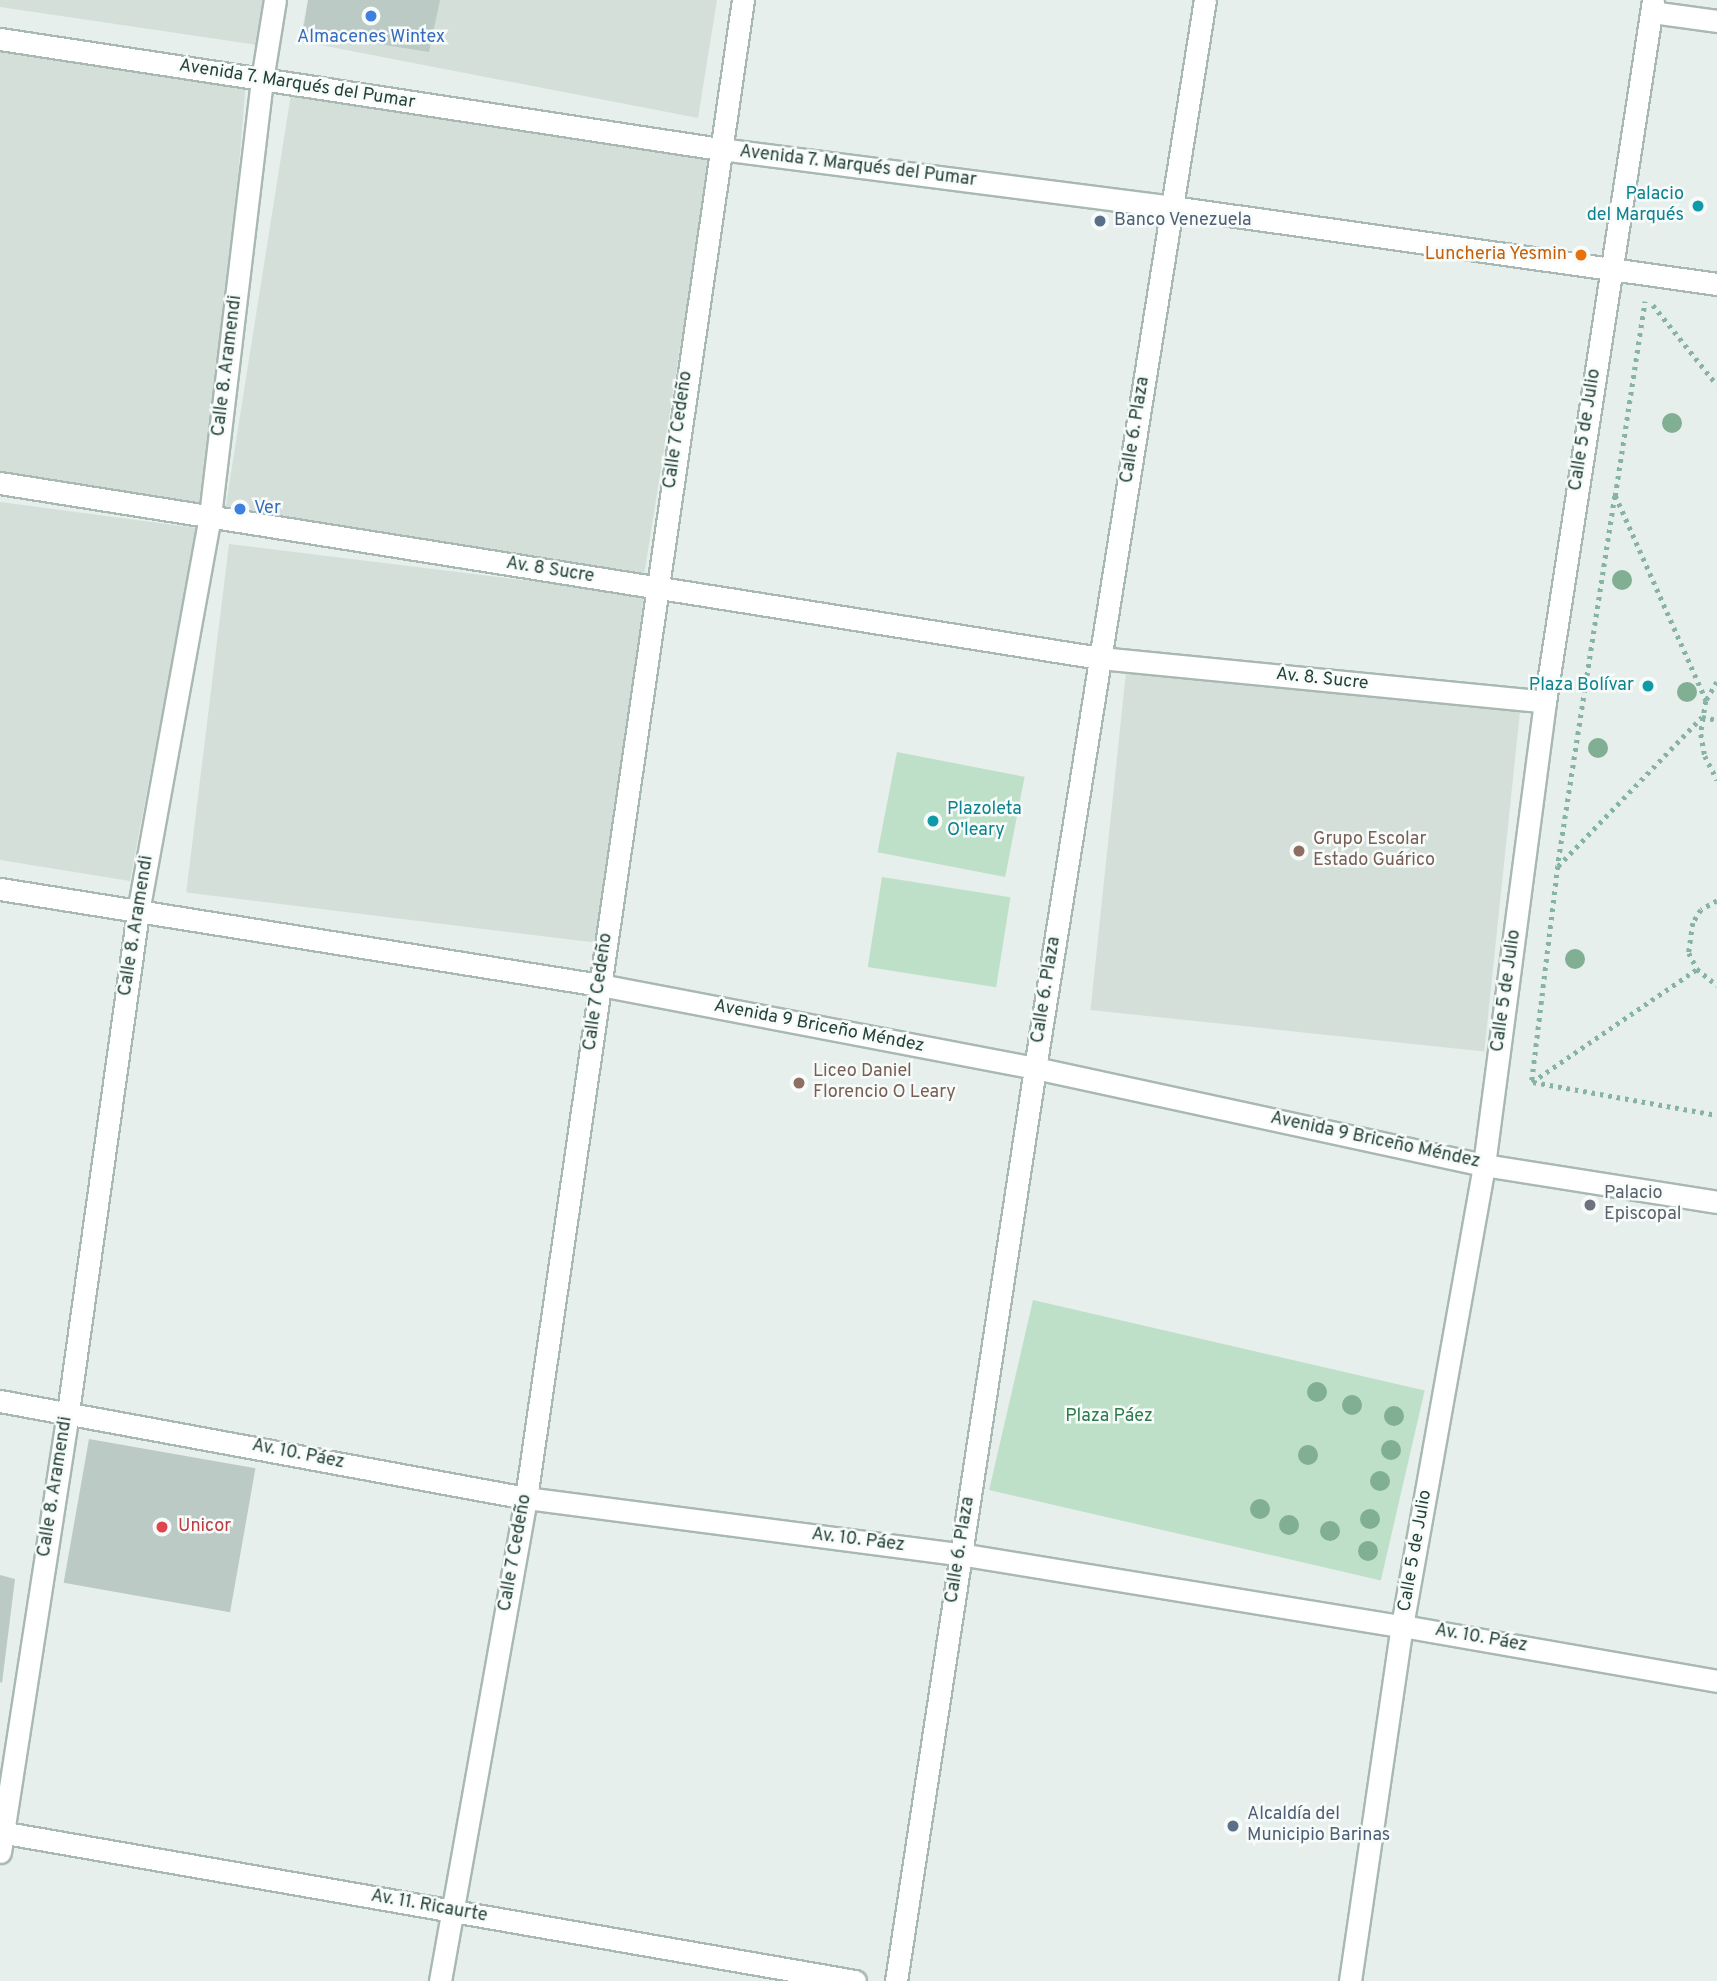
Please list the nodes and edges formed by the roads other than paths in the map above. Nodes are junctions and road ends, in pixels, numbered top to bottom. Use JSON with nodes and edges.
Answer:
{"nodes":[{"id":1,"x":275,"y":0,"type":"edge"},
{"id":2,"x":743,"y":0,"type":"edge"},
{"id":3,"x":1205,"y":0,"type":"edge"},
{"id":4,"x":1653,"y":6,"type":"edge"},
{"id":5,"x":1717,"y":21,"type":"edge"},
{"id":6,"x":0,"y":39,"type":"edge"},
{"id":7,"x":262,"y":80,"type":"junction"},
{"id":8,"x":720,"y":149,"type":"junction"},
{"id":9,"x":1172,"y":207,"type":"junction"},
{"id":10,"x":1611,"y":268,"type":"junction"},
{"id":11,"x":1717,"y":284,"type":"edge"},
{"id":12,"x":0,"y":483,"type":"edge"},
{"id":13,"x":210,"y":516,"type":"junction"},
{"id":14,"x":657,"y":588,"type":"junction"},
{"id":15,"x":1100,"y":658,"type":"junction"},
{"id":16,"x":1545,"y":702,"type":"junction"},
{"id":17,"x":0,"y":889,"type":"edge"},
{"id":18,"x":138,"y":912,"type":"junction"},
{"id":19,"x":600,"y":985,"type":"junction"},
{"id":20,"x":1035,"y":1069,"type":"junction"},
{"id":21,"x":1484,"y":1165,"type":"junction"},
{"id":22,"x":1717,"y":1202,"type":"edge"},
{"id":23,"x":0,"y":1401,"type":"edge"},
{"id":24,"x":68,"y":1412,"type":"junction"},
{"id":25,"x":526,"y":1498,"type":"junction"},
{"id":26,"x":960,"y":1554,"type":"junction"},
{"id":27,"x":1402,"y":1626,"type":"junction"},
{"id":28,"x":1717,"y":1681,"type":"edge"},
{"id":29,"x":1,"y":1839,"type":"edge"},
{"id":30,"x":452,"y":1911,"type":"junction"},
{"id":31,"x":440,"y":1981,"type":"edge"},
{"id":32,"x":855,"y":1981,"type":"edge"},
{"id":33,"x":896,"y":1981,"type":"edge"},
{"id":34,"x":1350,"y":1981,"type":"edge"}],
"edges":[{"from":1,"to":7,"type":"street","name":"Calle 8. Aramendi"},
{"from":2,"to":8,"type":"street","name":"Calle 7 Cedeño"},
{"from":3,"to":9,"type":"street","name":"Calle 6. Plaza"},
{"from":4,"to":5,"type":"street"},
{"from":4,"to":10,"type":"street","name":"Calle 5 de Julio"},
{"from":6,"to":7,"type":"street","name":"Avenida 7. Marqués del Pumar"},
{"from":7,"to":8,"type":"street","name":"Avenida 7. Marqués del Pumar"},
{"from":7,"to":13,"type":"street","name":"Calle 8. Aramendi"},
{"from":8,"to":9,"type":"street","name":"Avenida 7. Marqués del Pumar"},
{"from":8,"to":14,"type":"street","name":"Calle 7 Cedeño"},
{"from":9,"to":10,"type":"street","name":"Avenida 7. Marqués del Pumar"},
{"from":9,"to":15,"type":"street","name":"Calle 6. Plaza"},
{"from":10,"to":11,"type":"street","name":"Avenida 7. Marqués del Pumar"},
{"from":10,"to":16,"type":"street","name":"Calle 5 de Julio"},
{"from":12,"to":13,"type":"street","name":"Av. 8 Sucre"},
{"from":13,"to":14,"type":"street","name":"Av. 8 Sucre"},
{"from":13,"to":18,"type":"street","name":"Calle 8. Aramendi"},
{"from":14,"to":15,"type":"street","name":"Av. 8 Sucre"},
{"from":14,"to":19,"type":"street","name":"Calle 7 Cedeño"},
{"from":15,"to":16,"type":"street","name":"Av. 8. Sucre"},
{"from":15,"to":20,"type":"street","name":"Calle 6. Plaza"},
{"from":16,"to":21,"type":"street","name":"Calle 5 de Julio"},
{"from":17,"to":18,"type":"street","name":"Avenida 9 Briceño Méndez"},
{"from":18,"to":19,"type":"street","name":"Avenida 9 Briceño Méndez"},
{"from":18,"to":24,"type":"street","name":"Calle 8. Aramendi"},
{"from":19,"to":20,"type":"street","name":"Avenida 9 Briceño Méndez"},
{"from":19,"to":25,"type":"street","name":"Calle 7 Cedeño"},
{"from":20,"to":21,"type":"street","name":"Avenida 9 Briceño Méndez"},
{"from":20,"to":26,"type":"street","name":"Calle 6. Plaza"},
{"from":21,"to":22,"type":"street","name":"Avenida 9 Briceño Méndez"},
{"from":21,"to":27,"type":"street","name":"Calle 5 de Julio"},
{"from":23,"to":24,"type":"street","name":"Av. 10. Páez"},
{"from":24,"to":25,"type":"street","name":"Av. 10. Páez"},
{"from":24,"to":29,"type":"street","name":"Calle 8. Aramendi"},
{"from":25,"to":26,"type":"street","name":"Av. 10. Páez"},
{"from":25,"to":30,"type":"street","name":"Calle 7 Cedeño"},
{"from":26,"to":27,"type":"street","name":"Av. 10. Páez"},
{"from":26,"to":33,"type":"street","name":"Calle 6. Plaza"},
{"from":27,"to":28,"type":"street","name":"Av. 10. Páez"},
{"from":27,"to":34,"type":"street","name":"Calle 5 de Julio"},
{"from":29,"to":30,"type":"street","name":"Av. 11. Ricaurte"},
{"from":30,"to":31,"type":"street","name":"Calle 7 Cedeño"},
{"from":30,"to":32,"type":"street","name":"Av. 11. Ricaurte"}]}
